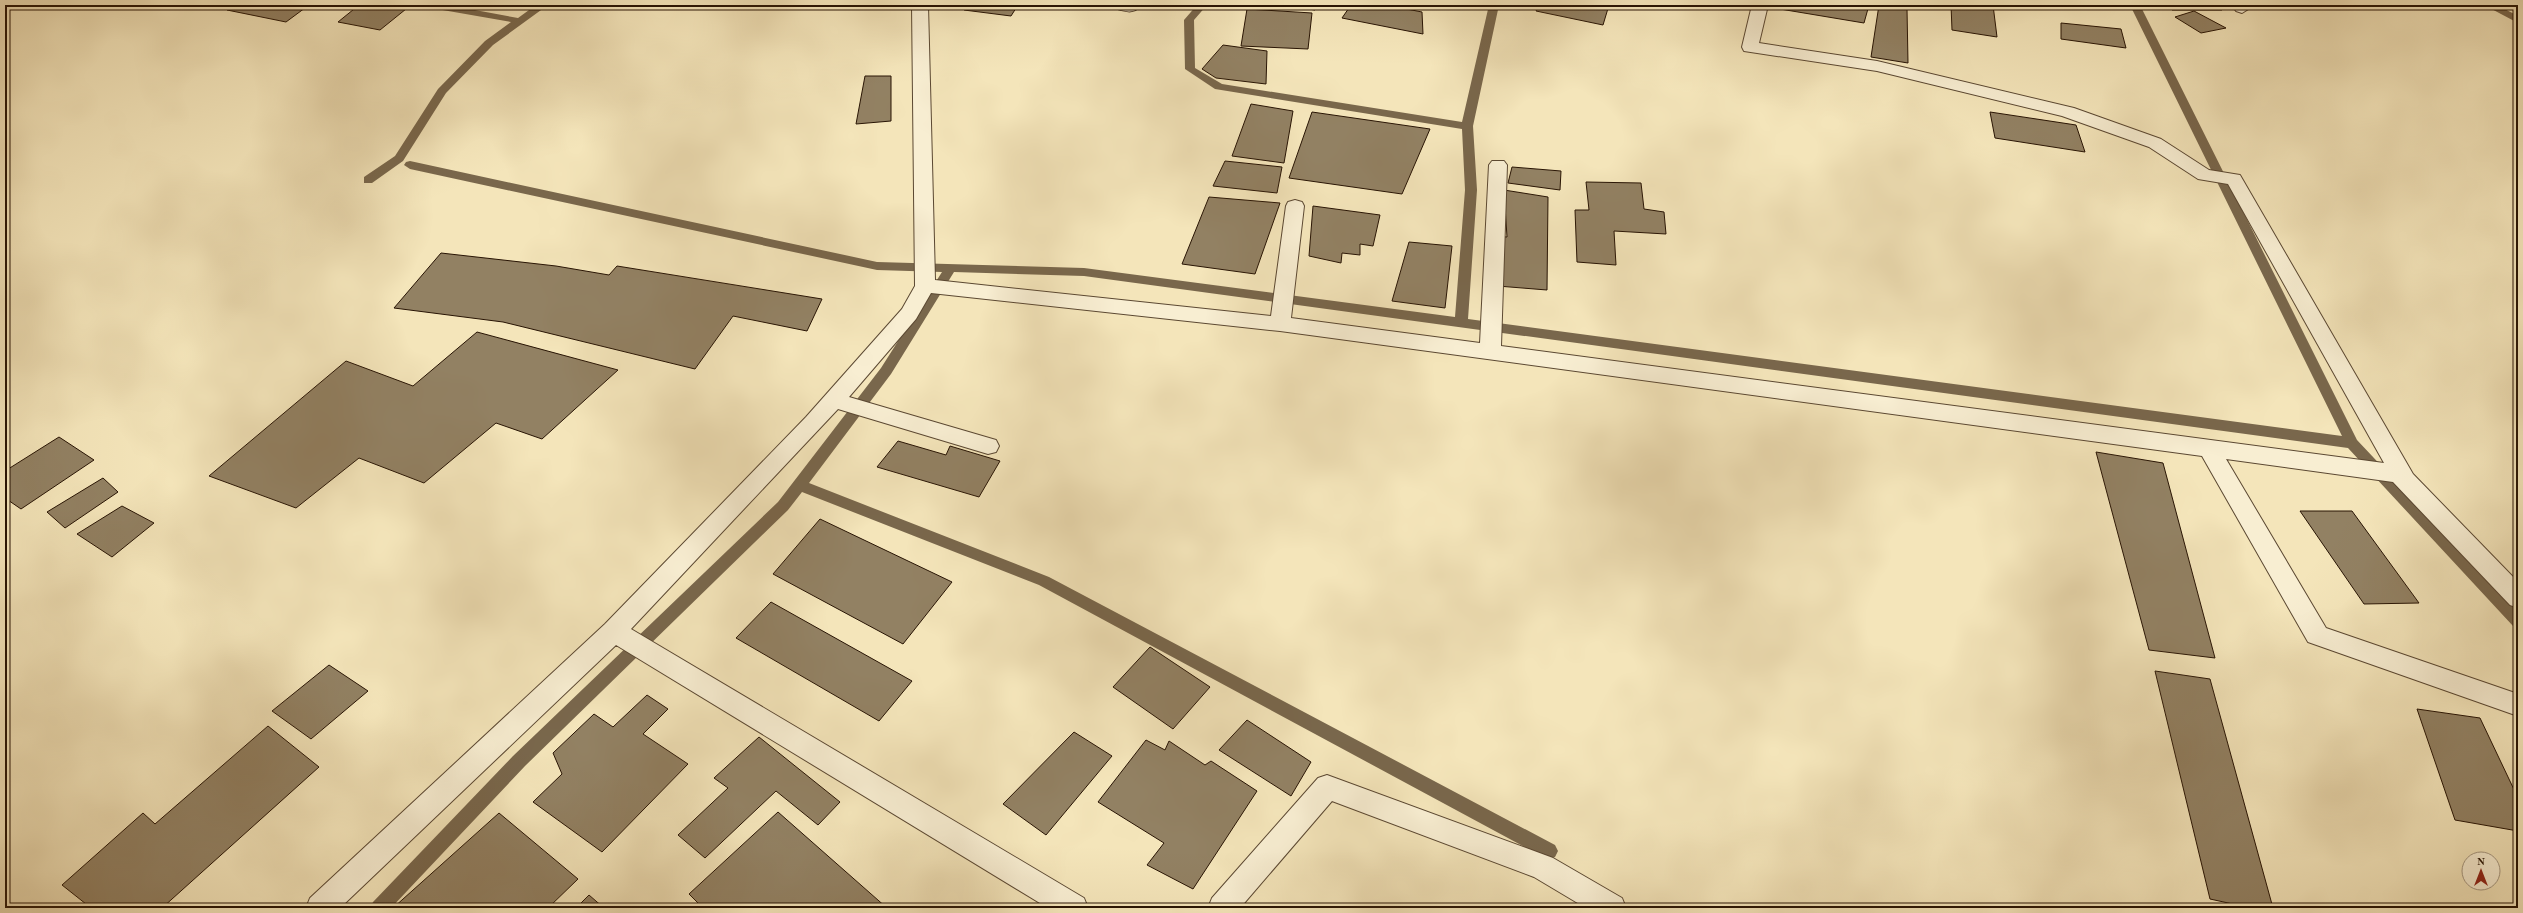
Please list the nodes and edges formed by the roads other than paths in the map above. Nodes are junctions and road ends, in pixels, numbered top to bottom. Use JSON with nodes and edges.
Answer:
{"nodes":[{"id":1,"x":920,"y":5,"type":"edge"},
{"id":2,"x":1120,"y":5,"type":"edge"},
{"id":3,"x":1133,"y":5,"type":"edge"},
{"id":4,"x":1760,"y":5,"type":"edge"},
{"id":5,"x":1498,"y":165,"type":"dead end"},
{"id":6,"x":1295,"y":206,"type":"dead end"},
{"id":7,"x":924,"y":274,"type":"junction"},
{"id":8,"x":1280,"y":324,"type":"junction"},
{"id":9,"x":1490,"y":352,"type":"junction"},
{"id":10,"x":834,"y":400,"type":"junction"},
{"id":11,"x":988,"y":446,"type":"dead end"},
{"id":12,"x":2209,"y":449,"type":"junction"},
{"id":13,"x":2402,"y":478,"type":"junction"},
{"id":14,"x":2518,"y":598,"type":"edge"},
{"id":15,"x":622,"y":635,"type":"junction"},
{"id":16,"x":2518,"y":705,"type":"edge"},
{"id":17,"x":320,"y":908,"type":"edge"},
{"id":18,"x":1074,"y":908,"type":"edge"},
{"id":19,"x":1222,"y":908,"type":"edge"},
{"id":20,"x":1612,"y":908,"type":"edge"}],
"edges":[{"from":1,"to":7,"type":"street"},
{"from":2,"to":3,"type":"street"},
{"from":4,"to":13,"type":"street"},
{"from":5,"to":9,"type":"street"},
{"from":6,"to":8,"type":"street"},
{"from":7,"to":8,"type":"street"},
{"from":7,"to":10,"type":"street"},
{"from":8,"to":9,"type":"street"},
{"from":9,"to":12,"type":"street"},
{"from":10,"to":11,"type":"street"},
{"from":10,"to":15,"type":"street"},
{"from":12,"to":13,"type":"street"},
{"from":12,"to":16,"type":"street"},
{"from":13,"to":14,"type":"street"},
{"from":15,"to":17,"type":"street"},
{"from":15,"to":18,"type":"street"},
{"from":19,"to":20,"type":"street"}]}
